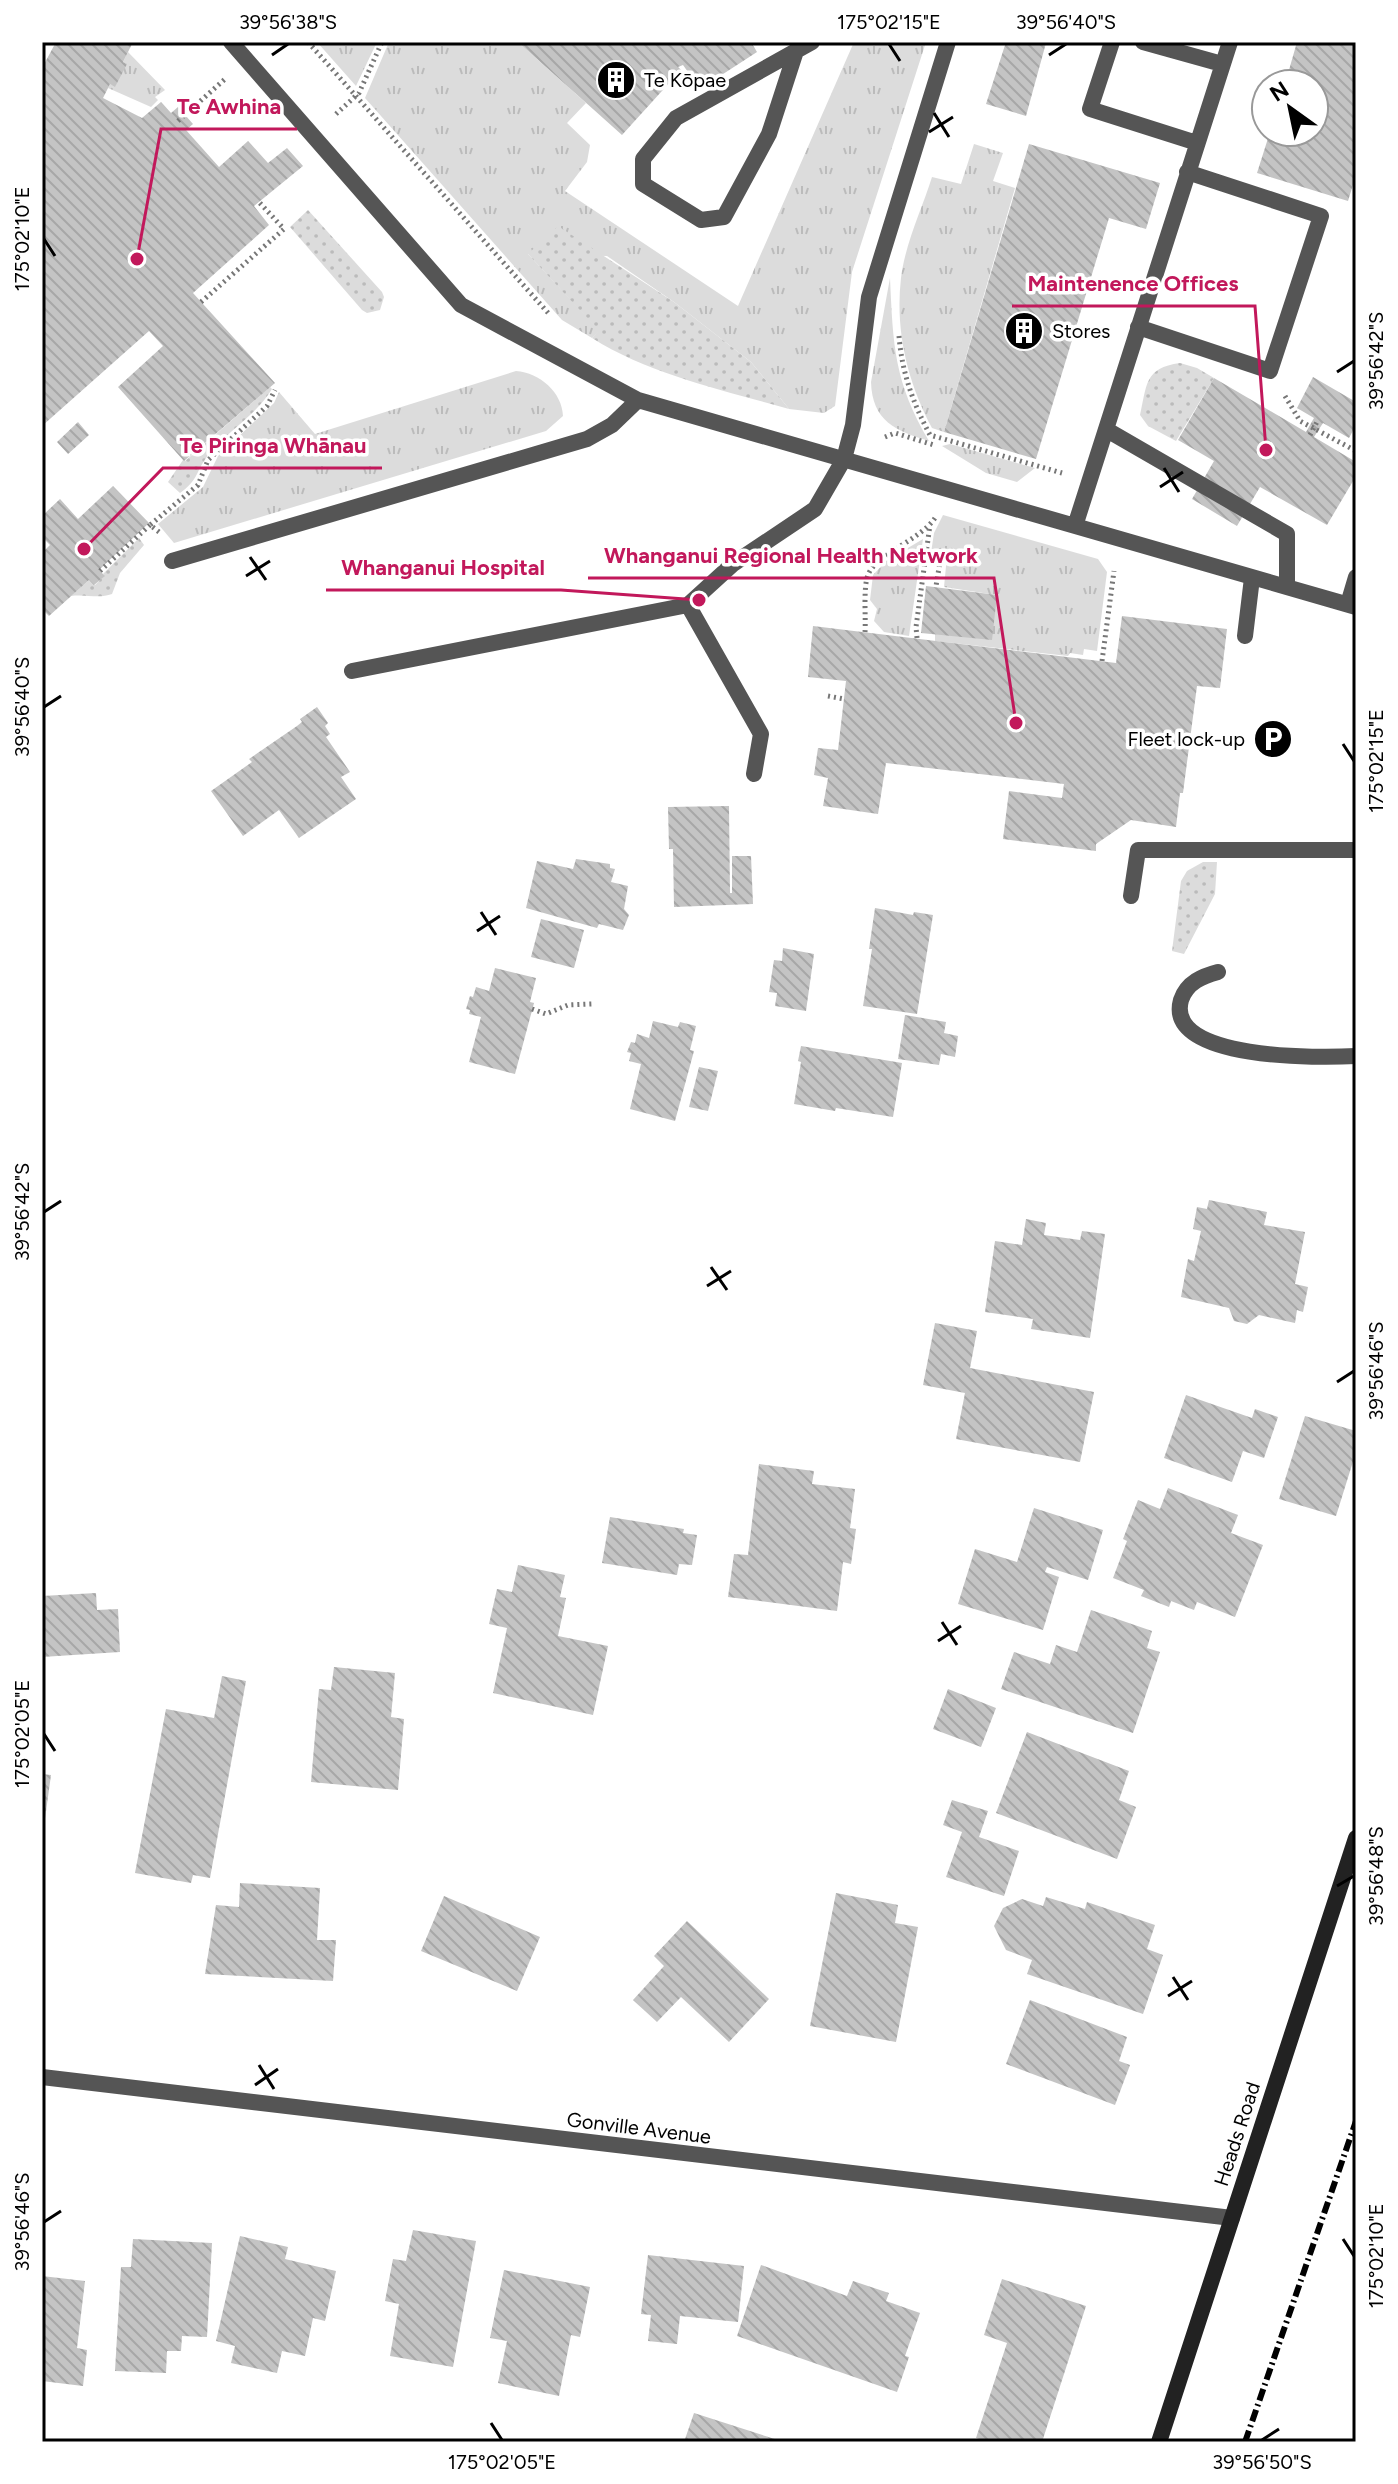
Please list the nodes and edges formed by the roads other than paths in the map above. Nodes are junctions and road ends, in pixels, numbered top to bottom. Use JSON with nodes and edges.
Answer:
{"nodes":[{"id":1,"x":231,"y":42,"type":"edge"},
{"id":2,"x":812,"y":42,"type":"edge"},
{"id":3,"x":948,"y":42,"type":"edge"},
{"id":4,"x":1112,"y":42,"type":"edge"},
{"id":5,"x":1143,"y":42,"type":"edge"},
{"id":6,"x":1230,"y":42,"type":"edge"},
{"id":7,"x":796,"y":51,"type":"junction"},
{"id":8,"x":1222,"y":64,"type":"junction"},
{"id":9,"x":1197,"y":143,"type":"junction"},
{"id":10,"x":1187,"y":172,"type":"junction"},
{"id":11,"x":1138,"y":327,"type":"junction"},
{"id":12,"x":638,"y":400,"type":"junction"},
{"id":13,"x":1107,"y":430,"type":"junction"},
{"id":14,"x":844,"y":459,"type":"junction"},
{"id":15,"x":1075,"y":526,"type":"junction"},
{"id":16,"x":172,"y":561,"type":"road end"},
{"id":17,"x":1356,"y":577,"type":"edge"},
{"id":18,"x":1252,"y":578,"type":"junction"},
{"id":19,"x":1287,"y":587,"type":"junction"},
{"id":20,"x":688,"y":605,"type":"junction"},
{"id":21,"x":1352,"y":606,"type":"edge"},
{"id":22,"x":1245,"y":636,"type":"dead end"},
{"id":23,"x":352,"y":671,"type":"dead end"},
{"id":24,"x":754,"y":774,"type":"dead end"},
{"id":25,"x":1356,"y":850,"type":"edge"},
{"id":26,"x":1131,"y":896,"type":"dead end"},
{"id":27,"x":1218,"y":972,"type":"dead end"},
{"id":28,"x":1356,"y":1056,"type":"edge"},
{"id":29,"x":1356,"y":1838,"type":"edge"},
{"id":30,"x":42,"y":2077,"type":"edge"},
{"id":31,"x":1232,"y":2218,"type":"junction"},
{"id":32,"x":1159,"y":2442,"type":"edge"}],
"edges":[{"from":1,"to":12,"type":"street"},
{"from":2,"to":7,"type":"street"},
{"from":3,"to":14,"type":"street"},
{"from":4,"to":9,"type":"street"},
{"from":5,"to":8,"type":"street"},
{"from":6,"to":8,"type":"street"},
{"from":7,"to":7,"type":"street"},
{"from":8,"to":9,"type":"street"},
{"from":9,"to":10,"type":"street"},
{"from":10,"to":11,"type":"street"},
{"from":10,"to":11,"type":"street"},
{"from":11,"to":13,"type":"street"},
{"from":12,"to":14,"type":"street"},
{"from":12,"to":16,"type":"street"},
{"from":13,"to":15,"type":"street"},
{"from":13,"to":19,"type":"street"},
{"from":14,"to":15,"type":"street"},
{"from":14,"to":20,"type":"street"},
{"from":15,"to":18,"type":"street"},
{"from":17,"to":21,"type":"street"},
{"from":18,"to":19,"type":"street"},
{"from":18,"to":22,"type":"street"},
{"from":19,"to":21,"type":"street"},
{"from":20,"to":23,"type":"street"},
{"from":20,"to":24,"type":"street"},
{"from":25,"to":26,"type":"street"},
{"from":27,"to":28,"type":"street"},
{"from":29,"to":31,"type":"main road","name":"Heads Road"},
{"from":30,"to":31,"type":"street","name":"Gonville Avenue"},
{"from":31,"to":32,"type":"main road","name":"Heads Road"}]}
